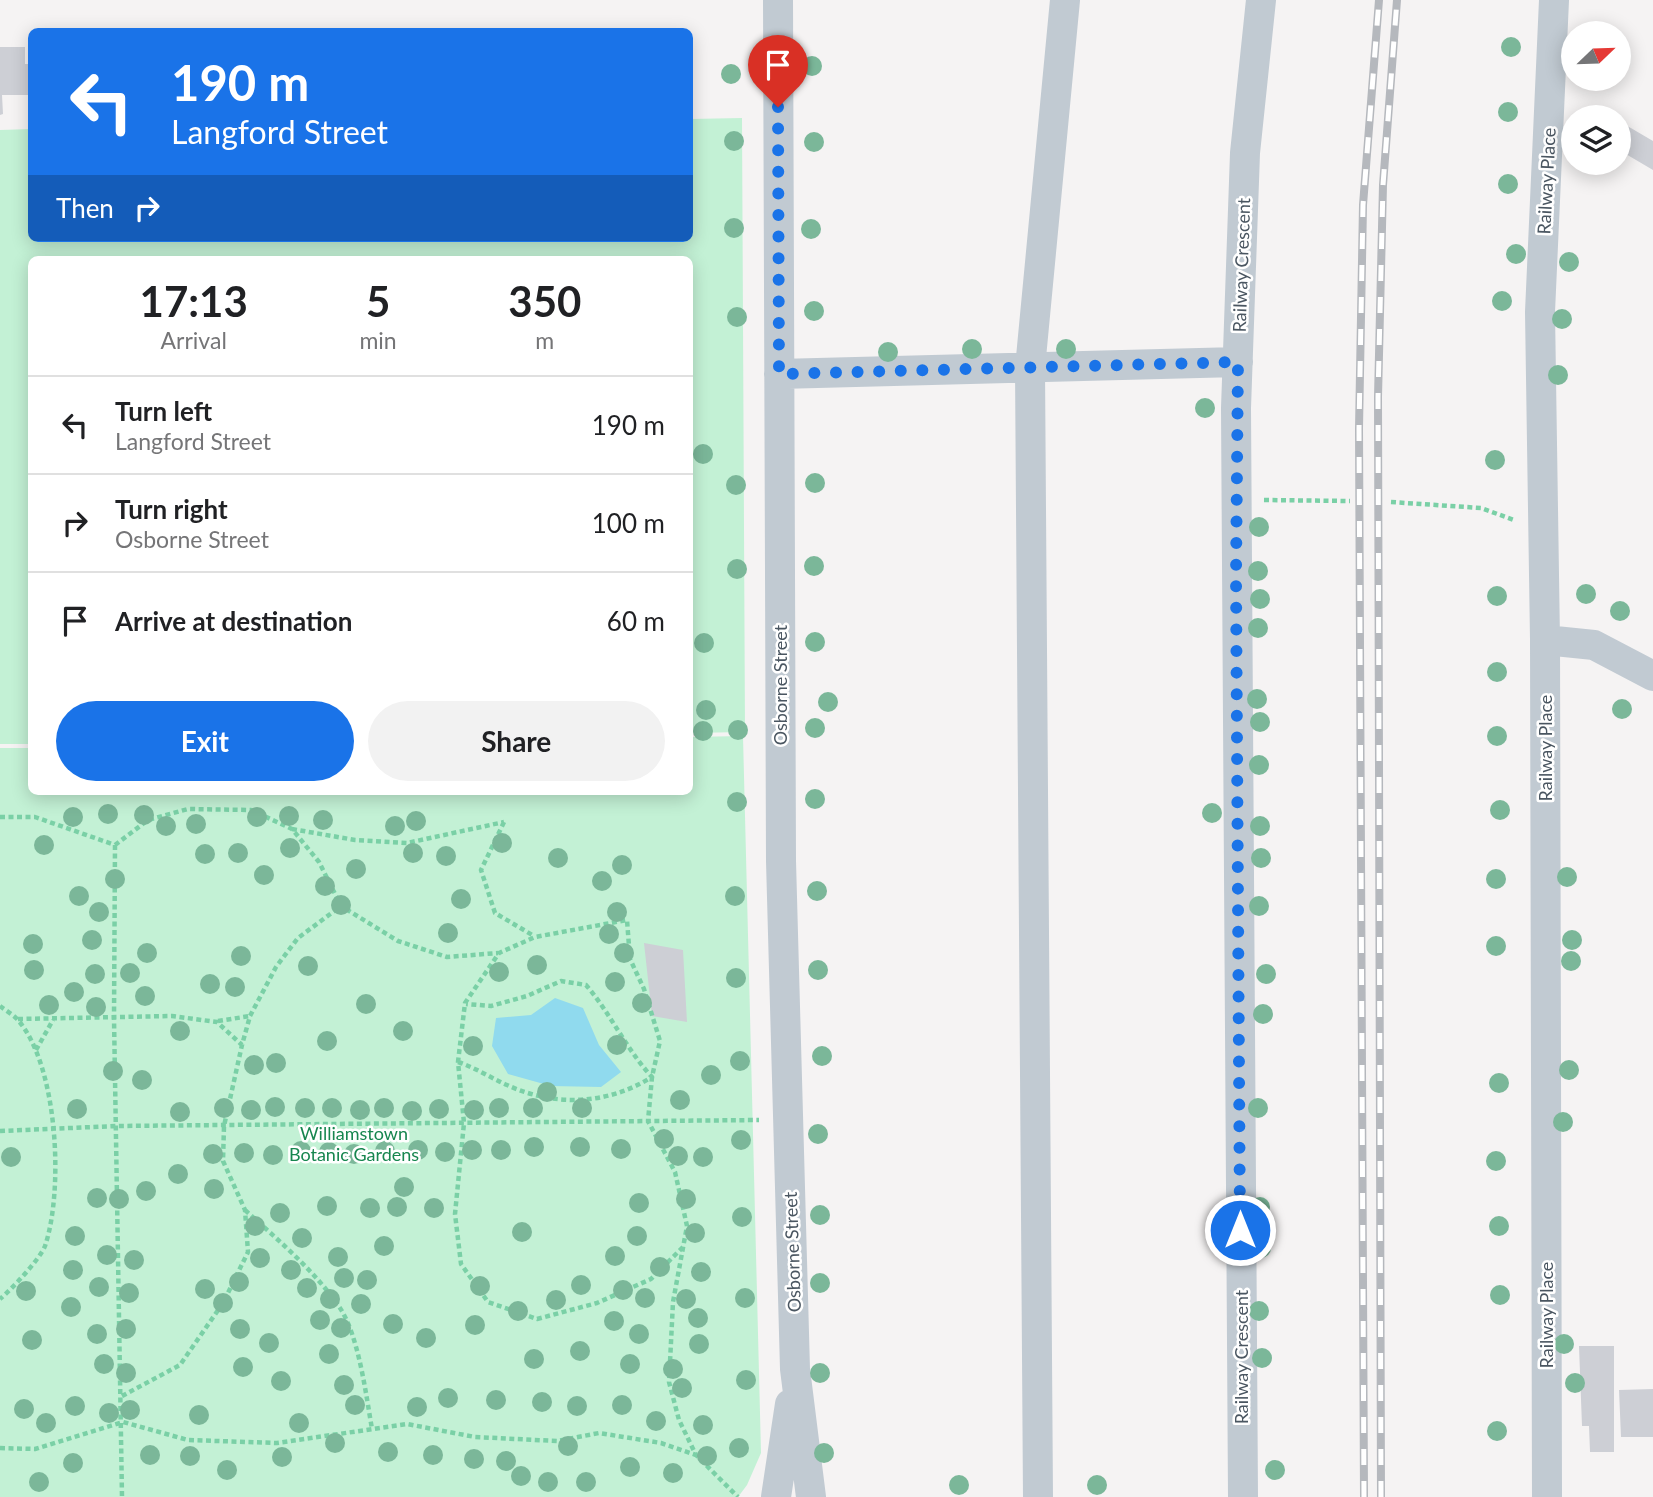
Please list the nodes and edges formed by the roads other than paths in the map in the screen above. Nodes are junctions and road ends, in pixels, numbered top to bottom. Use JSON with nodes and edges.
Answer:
{"nodes":[{"id":1,"x":778,"y":0,"type":"edge"},
{"id":2,"x":1065,"y":0,"type":"edge"},
{"id":3,"x":1261,"y":0,"type":"edge"},
{"id":4,"x":1554,"y":0,"type":"edge"},
{"id":5,"x":1238,"y":362,"type":"junction"},
{"id":6,"x":1030,"y":368,"type":"junction"},
{"id":7,"x":779,"y":374,"type":"junction"},
{"id":8,"x":1545,"y":640,"type":"junction"},
{"id":9,"x":1653,"y":676,"type":"edge"},
{"id":10,"x":795,"y":1369,"type":"junction"},
{"id":11,"x":776,"y":1497,"type":"edge"},
{"id":12,"x":811,"y":1497,"type":"edge"},
{"id":13,"x":1038,"y":1497,"type":"edge"},
{"id":14,"x":1242,"y":1497,"type":"edge"},
{"id":15,"x":1547,"y":1497,"type":"edge"}],
"edges":[{"from":1,"to":7,"type":"street","name":"Osborne Street"},
{"from":2,"to":6,"type":"street"},
{"from":3,"to":5,"type":"street","name":"Railway Crescent"},
{"from":4,"to":8,"type":"street","name":"Railway Place"},
{"from":5,"to":6,"type":"street"},
{"from":5,"to":14,"type":"street","name":"Railway Crescent"},
{"from":6,"to":7,"type":"street"},
{"from":6,"to":13,"type":"street"},
{"from":7,"to":10,"type":"street","name":"Osborne Street"},
{"from":8,"to":9,"type":"street"},
{"from":8,"to":15,"type":"street","name":"Railway Place"},
{"from":10,"to":11,"type":"street","name":"Osborne Street"},
{"from":10,"to":12,"type":"street","name":"Osborne Street"}]}
